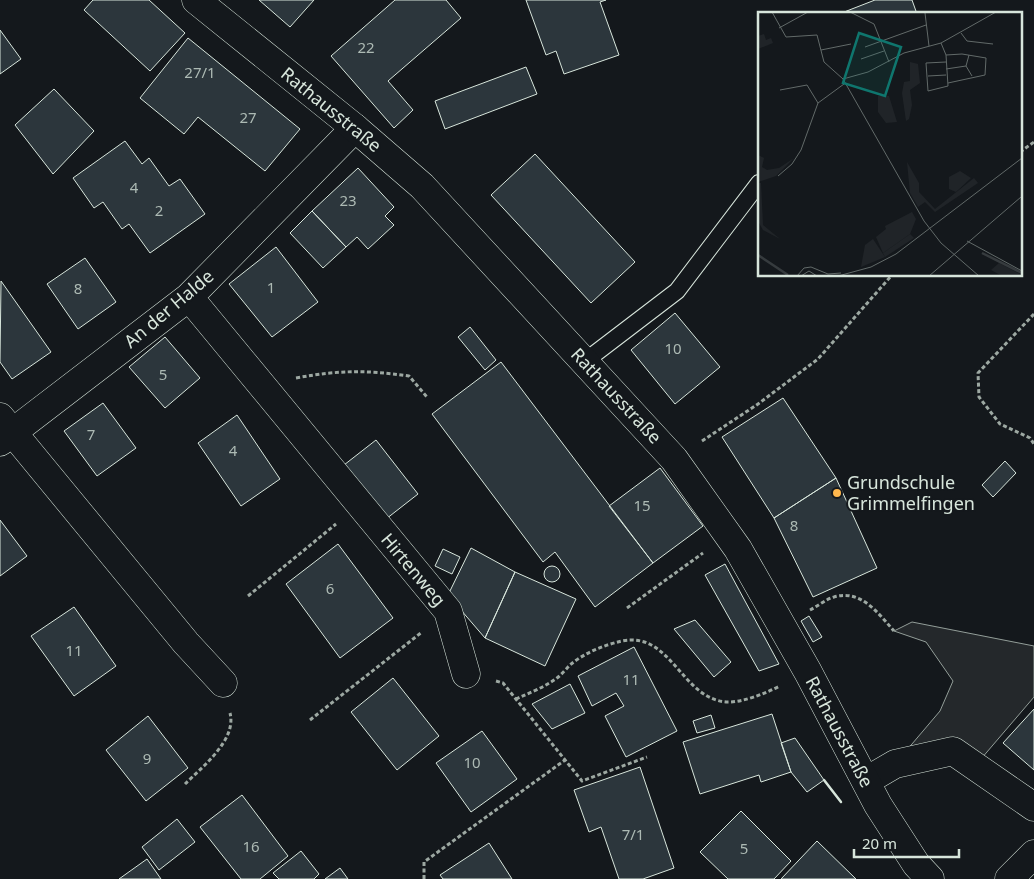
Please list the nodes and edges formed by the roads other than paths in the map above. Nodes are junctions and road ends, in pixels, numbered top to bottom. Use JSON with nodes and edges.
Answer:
{"nodes":[{"id":1,"x":196,"y":0,"type":"edge"},
{"id":2,"x":355,"y":128,"type":"junction"},
{"id":3,"x":758,"y":183,"type":"edge"},
{"id":4,"x":189,"y":297,"type":"junction"},
{"id":5,"x":584,"y":362,"type":"junction"},
{"id":6,"x":4,"y":430,"type":"edge"},
{"id":7,"x":466,"y":674,"type":"road end"},
{"id":8,"x":223,"y":684,"type":"road end"},
{"id":9,"x":866,"y":781,"type":"junction"},
{"id":10,"x":1034,"y":807,"type":"edge"},
{"id":11,"x":1034,"y":854,"type":"edge"},
{"id":12,"x":930,"y":879,"type":"edge"},
{"id":13,"x":1009,"y":879,"type":"edge"}],
"edges":[{"from":1,"to":2,"type":"street","name":"Rathausstraße"},
{"from":2,"to":4,"type":"street","name":"An der Halde"},
{"from":2,"to":5,"type":"street","name":"Rathausstraße"},
{"from":3,"to":5,"type":"lane"},
{"from":4,"to":6,"type":"street","name":"An der Halde"},
{"from":4,"to":7,"type":"street","name":"Hirtenweg"},
{"from":5,"to":9,"type":"street","name":"Rathausstraße"},
{"from":6,"to":8,"type":"street","name":"An der Halde"},
{"from":9,"to":10,"type":"street"},
{"from":9,"to":12,"type":"street","name":"Rathausstraße"},
{"from":11,"to":13,"type":"street"}]}
